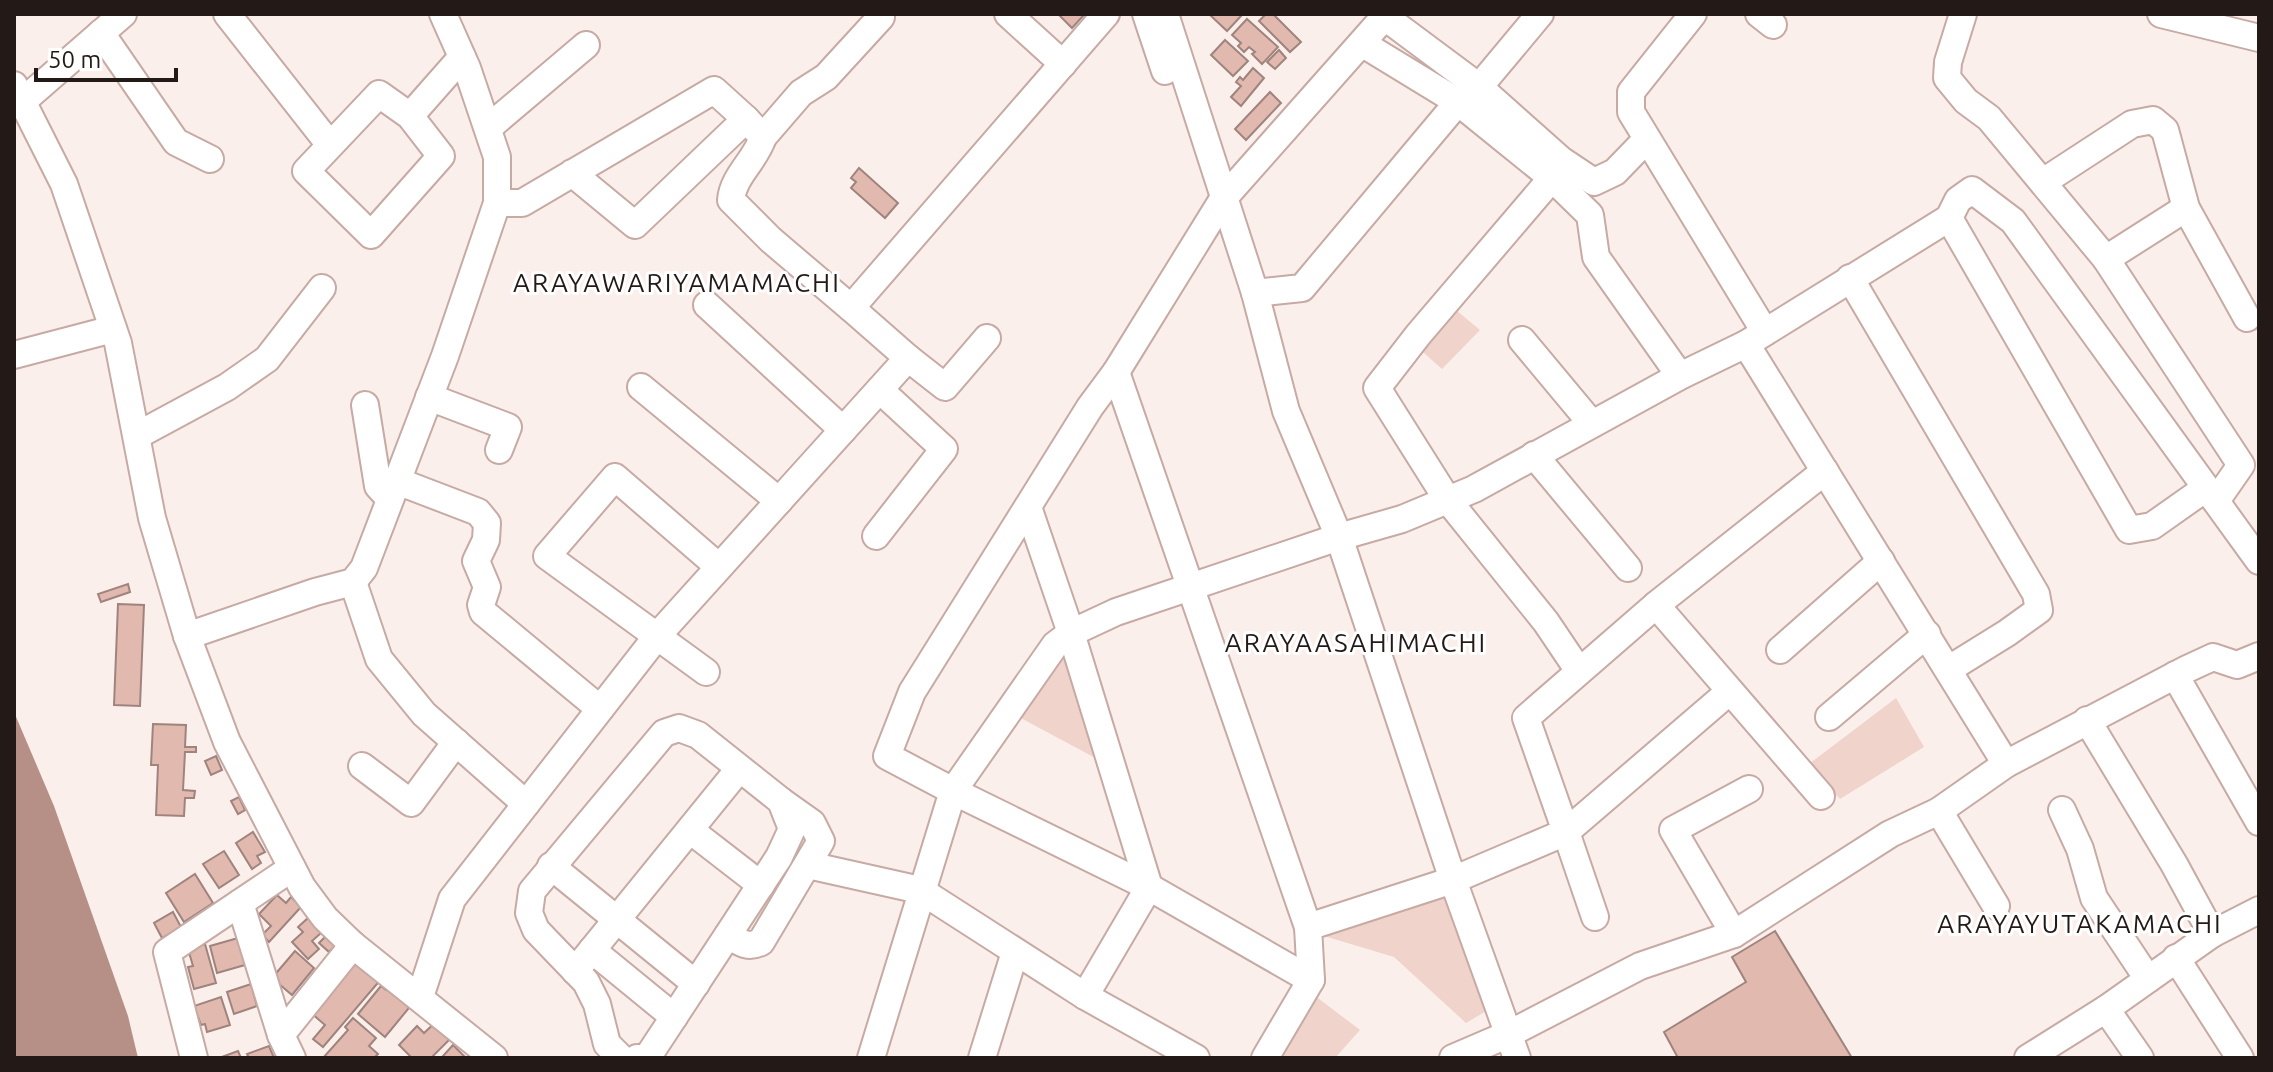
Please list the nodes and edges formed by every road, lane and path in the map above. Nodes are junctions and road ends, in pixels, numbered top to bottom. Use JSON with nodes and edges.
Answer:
{"nodes":[{"id":1,"x":123,"y":14,"type":"edge"},
{"id":2,"x":227,"y":14,"type":"edge"},
{"id":3,"x":1008,"y":14,"type":"edge"},
{"id":4,"x":1106,"y":14,"type":"edge"},
{"id":5,"x":1146,"y":14,"type":"edge"},
{"id":6,"x":1165,"y":14,"type":"edge"},
{"id":7,"x":1540,"y":14,"type":"edge"},
{"id":8,"x":1693,"y":14,"type":"edge"},
{"id":9,"x":1963,"y":14,"type":"edge"},
{"id":10,"x":2161,"y":14,"type":"edge"},
{"id":11,"x":1386,"y":16,"type":"edge"},
{"id":12,"x":881,"y":17,"type":"dead end"},
{"id":13,"x":454,"y":19,"type":"edge"},
{"id":14,"x":101,"y":33,"type":"junction"},
{"id":15,"x":2259,"y":38,"type":"edge"},
{"id":16,"x":1363,"y":44,"type":"junction"},
{"id":17,"x":586,"y":45,"type":"dead end"},
{"id":18,"x":462,"y":57,"type":"junction"},
{"id":19,"x":1063,"y":64,"type":"junction"},
{"id":20,"x":1479,"y":87,"type":"junction"},
{"id":21,"x":19,"y":93,"type":"edge"},
{"id":22,"x":1458,"y":102,"type":"junction"},
{"id":23,"x":410,"y":116,"type":"junction"},
{"id":24,"x":488,"y":128,"type":"junction"},
{"id":25,"x":754,"y":128,"type":"junction"},
{"id":26,"x":1646,"y":140,"type":"junction"},
{"id":27,"x":330,"y":145,"type":"junction"},
{"id":28,"x":210,"y":159,"type":"dead end"},
{"id":29,"x":572,"y":173,"type":"junction"},
{"id":30,"x":1552,"y":178,"type":"junction"},
{"id":31,"x":2043,"y":182,"type":"junction"},
{"id":32,"x":497,"y":203,"type":"junction"},
{"id":33,"x":1218,"y":208,"type":"junction"},
{"id":34,"x":2186,"y":208,"type":"junction"},
{"id":35,"x":1949,"y":218,"type":"junction"},
{"id":36,"x":2106,"y":259,"type":"junction"},
{"id":37,"x":1850,"y":278,"type":"junction"},
{"id":38,"x":322,"y":288,"type":"dead end"},
{"id":39,"x":1255,"y":293,"type":"junction"},
{"id":40,"x":707,"y":305,"type":"dead end"},
{"id":41,"x":851,"y":308,"type":"junction"},
{"id":42,"x":2247,"y":318,"type":"dead end"},
{"id":43,"x":113,"y":329,"type":"junction"},
{"id":44,"x":987,"y":338,"type":"dead end"},
{"id":45,"x":1756,"y":338,"type":"junction"},
{"id":46,"x":1522,"y":340,"type":"dead end"},
{"id":47,"x":14,"y":355,"type":"edge"},
{"id":48,"x":908,"y":358,"type":"junction"},
{"id":49,"x":1116,"y":372,"type":"junction"},
{"id":50,"x":1680,"y":376,"type":"junction"},
{"id":51,"x":641,"y":387,"type":"dead end"},
{"id":52,"x":880,"y":390,"type":"junction"},
{"id":53,"x":429,"y":397,"type":"junction"},
{"id":54,"x":365,"y":405,"type":"dead end"},
{"id":55,"x":1592,"y":424,"type":"junction"},
{"id":56,"x":843,"y":430,"type":"junction"},
{"id":57,"x":138,"y":435,"type":"junction"},
{"id":58,"x":499,"y":450,"type":"dead end"},
{"id":59,"x":1534,"y":455,"type":"junction"},
{"id":60,"x":2250,"y":462,"type":"edge"},
{"id":61,"x":1825,"y":471,"type":"junction"},
{"id":62,"x":393,"y":490,"type":"junction"},
{"id":63,"x":2211,"y":495,"type":"junction"},
{"id":64,"x":1447,"y":499,"type":"junction"},
{"id":65,"x":779,"y":501,"type":"junction"},
{"id":66,"x":1028,"y":507,"type":"junction"},
{"id":67,"x":876,"y":536,"type":"dead end"},
{"id":68,"x":1339,"y":537,"type":"junction"},
{"id":69,"x":1881,"y":561,"type":"junction"},
{"id":70,"x":2259,"y":561,"type":"edge"},
{"id":71,"x":719,"y":567,"type":"junction"},
{"id":72,"x":1628,"y":568,"type":"dead end"},
{"id":73,"x":353,"y":582,"type":"junction"},
{"id":74,"x":1193,"y":587,"type":"junction"},
{"id":75,"x":1656,"y":605,"type":"junction"},
{"id":76,"x":1071,"y":633,"type":"junction"},
{"id":77,"x":1927,"y":634,"type":"junction"},
{"id":78,"x":658,"y":635,"type":"junction"},
{"id":79,"x":187,"y":636,"type":"junction"},
{"id":80,"x":1780,"y":650,"type":"dead end"},
{"id":81,"x":2259,"y":656,"type":"edge"},
{"id":82,"x":1949,"y":669,"type":"junction"},
{"id":83,"x":1579,"y":671,"type":"junction"},
{"id":84,"x":706,"y":672,"type":"dead end"},
{"id":85,"x":2175,"y":675,"type":"junction"},
{"id":86,"x":1730,"y":691,"type":"junction"},
{"id":87,"x":600,"y":709,"type":"junction"},
{"id":88,"x":1829,"y":717,"type":"dead end"},
{"id":89,"x":2087,"y":720,"type":"junction"},
{"id":90,"x":456,"y":742,"type":"junction"},
{"id":91,"x":2006,"y":764,"type":"junction"},
{"id":92,"x":362,"y":766,"type":"dead end"},
{"id":93,"x":739,"y":769,"type":"junction"},
{"id":94,"x":1749,"y":789,"type":"dead end"},
{"id":95,"x":953,"y":791,"type":"junction"},
{"id":96,"x":1821,"y":796,"type":"dead end"},
{"id":97,"x":781,"y":801,"type":"junction"},
{"id":98,"x":526,"y":804,"type":"junction"},
{"id":99,"x":2062,"y":810,"type":"dead end"},
{"id":100,"x":1939,"y":811,"type":"junction"},
{"id":101,"x":2259,"y":822,"type":"edge"},
{"id":102,"x":690,"y":830,"type":"junction"},
{"id":103,"x":1566,"y":832,"type":"junction"},
{"id":104,"x":808,"y":865,"type":"junction"},
{"id":105,"x":551,"y":866,"type":"junction"},
{"id":106,"x":292,"y":868,"type":"junction"},
{"id":107,"x":1453,"y":880,"type":"junction"},
{"id":108,"x":761,"y":885,"type":"junction"},
{"id":109,"x":1149,"y":887,"type":"junction"},
{"id":110,"x":920,"y":890,"type":"junction"},
{"id":111,"x":240,"y":903,"type":"junction"},
{"id":112,"x":1996,"y":906,"type":"dead end"},
{"id":113,"x":2259,"y":910,"type":"edge"},
{"id":114,"x":1595,"y":917,"type":"dead end"},
{"id":115,"x":617,"y":920,"type":"junction"},
{"id":116,"x":1308,"y":927,"type":"junction"},
{"id":117,"x":1734,"y":934,"type":"junction"},
{"id":118,"x":2212,"y":934,"type":"junction"},
{"id":119,"x":728,"y":935,"type":"junction"},
{"id":120,"x":353,"y":945,"type":"junction"},
{"id":121,"x":592,"y":950,"type":"junction"},
{"id":122,"x":1015,"y":952,"type":"junction"},
{"id":123,"x":2176,"y":958,"type":"junction"},
{"id":124,"x":575,"y":971,"type":"junction"},
{"id":125,"x":2148,"y":979,"type":"junction"},
{"id":126,"x":1311,"y":980,"type":"junction"},
{"id":127,"x":696,"y":984,"type":"junction"},
{"id":128,"x":1085,"y":996,"type":"junction"},
{"id":129,"x":420,"y":997,"type":"junction"},
{"id":130,"x":2106,"y":1009,"type":"junction"},
{"id":131,"x":674,"y":1017,"type":"junction"},
{"id":132,"x":1513,"y":1046,"type":"edge"},
{"id":133,"x":287,"y":1047,"type":"edge"},
{"id":134,"x":194,"y":1058,"type":"edge"},
{"id":135,"x":494,"y":1058,"type":"edge"},
{"id":136,"x":621,"y":1058,"type":"edge"},
{"id":137,"x":637,"y":1058,"type":"edge"},
{"id":138,"x":647,"y":1058,"type":"edge"},
{"id":139,"x":871,"y":1058,"type":"edge"},
{"id":140,"x":982,"y":1058,"type":"edge"},
{"id":141,"x":1196,"y":1058,"type":"edge"},
{"id":142,"x":1265,"y":1058,"type":"edge"},
{"id":143,"x":1453,"y":1058,"type":"edge"},
{"id":144,"x":2028,"y":1058,"type":"edge"},
{"id":145,"x":2140,"y":1058,"type":"edge"},
{"id":146,"x":2240,"y":1058,"type":"edge"}],
"edges":[{"from":1,"to":14,"type":"street"},
{"from":2,"to":27,"type":"street"},
{"from":3,"to":19,"type":"street"},
{"from":4,"to":19,"type":"street"},
{"from":5,"to":33,"type":"street"},
{"from":6,"to":33,"type":"street"},
{"from":7,"to":20,"type":"street"},
{"from":8,"to":26,"type":"street"},
{"from":9,"to":31,"type":"street"},
{"from":10,"to":15,"type":"street"},
{"from":11,"to":16,"type":"street"},
{"from":11,"to":20,"type":"street"},
{"from":12,"to":25,"type":"street"},
{"from":13,"to":18,"type":"street"},
{"from":14,"to":21,"type":"street"},
{"from":14,"to":28,"type":"street"},
{"from":16,"to":22,"type":"street"},
{"from":16,"to":33,"type":"street"},
{"from":17,"to":24,"type":"street"},
{"from":18,"to":23,"type":"street"},
{"from":18,"to":24,"type":"street"},
{"from":19,"to":41,"type":"street"},
{"from":20,"to":26,"type":"street"},
{"from":21,"to":43,"type":"street"},
{"from":22,"to":30,"type":"street"},
{"from":22,"to":39,"type":"street"},
{"from":23,"to":27,"type":"street"},
{"from":23,"to":27,"type":"street"},
{"from":24,"to":32,"type":"street"},
{"from":25,"to":29,"type":"street"},
{"from":25,"to":29,"type":"street"},
{"from":25,"to":41,"type":"street"},
{"from":26,"to":45,"type":"street"},
{"from":29,"to":32,"type":"street"},
{"from":30,"to":50,"type":"street"},
{"from":30,"to":64,"type":"street"},
{"from":31,"to":34,"type":"street"},
{"from":31,"to":36,"type":"street"},
{"from":32,"to":53,"type":"street"},
{"from":33,"to":39,"type":"street"},
{"from":33,"to":49,"type":"street"},
{"from":34,"to":36,"type":"street"},
{"from":34,"to":42,"type":"street"},
{"from":35,"to":37,"type":"street"},
{"from":35,"to":63,"type":"street"},
{"from":35,"to":63,"type":"street"},
{"from":36,"to":60,"type":"street"},
{"from":37,"to":45,"type":"street"},
{"from":37,"to":82,"type":"street"},
{"from":38,"to":57,"type":"street"},
{"from":39,"to":68,"type":"street"},
{"from":40,"to":56,"type":"street"},
{"from":41,"to":48,"type":"street"},
{"from":43,"to":47,"type":"street"},
{"from":43,"to":57,"type":"street"},
{"from":44,"to":48,"type":"street"},
{"from":45,"to":50,"type":"street"},
{"from":45,"to":61,"type":"street"},
{"from":46,"to":55,"type":"street"},
{"from":48,"to":52,"type":"street"},
{"from":49,"to":66,"type":"street"},
{"from":49,"to":74,"type":"street"},
{"from":50,"to":55,"type":"street"},
{"from":51,"to":65,"type":"street"},
{"from":52,"to":56,"type":"street"},
{"from":52,"to":67,"type":"street"},
{"from":53,"to":58,"type":"street"},
{"from":53,"to":62,"type":"street"},
{"from":54,"to":62,"type":"street"},
{"from":55,"to":59,"type":"street"},
{"from":56,"to":65,"type":"street"},
{"from":57,"to":79,"type":"street"},
{"from":59,"to":64,"type":"street"},
{"from":59,"to":72,"type":"street"},
{"from":60,"to":63,"type":"street"},
{"from":61,"to":69,"type":"street"},
{"from":61,"to":75,"type":"street"},
{"from":62,"to":73,"type":"street"},
{"from":62,"to":87,"type":"street"},
{"from":63,"to":70,"type":"street"},
{"from":64,"to":68,"type":"street"},
{"from":64,"to":83,"type":"street"},
{"from":65,"to":71,"type":"street"},
{"from":66,"to":76,"type":"street"},
{"from":66,"to":95,"type":"street"},
{"from":68,"to":74,"type":"street"},
{"from":68,"to":107,"type":"street"},
{"from":69,"to":77,"type":"street"},
{"from":69,"to":80,"type":"street"},
{"from":71,"to":78,"type":"street"},
{"from":71,"to":78,"type":"street"},
{"from":73,"to":79,"type":"street"},
{"from":73,"to":90,"type":"street"},
{"from":74,"to":76,"type":"street"},
{"from":74,"to":116,"type":"street"},
{"from":75,"to":83,"type":"street"},
{"from":75,"to":86,"type":"street"},
{"from":76,"to":95,"type":"street"},
{"from":76,"to":109,"type":"street"},
{"from":77,"to":82,"type":"street"},
{"from":77,"to":88,"type":"street"},
{"from":78,"to":84,"type":"street"},
{"from":78,"to":87,"type":"street"},
{"from":79,"to":106,"type":"street"},
{"from":81,"to":85,"type":"street"},
{"from":82,"to":91,"type":"street"},
{"from":83,"to":103,"type":"street"},
{"from":85,"to":89,"type":"street"},
{"from":85,"to":101,"type":"street"},
{"from":86,"to":96,"type":"street"},
{"from":86,"to":103,"type":"street"},
{"from":87,"to":98,"type":"street"},
{"from":89,"to":91,"type":"street"},
{"from":89,"to":118,"type":"street"},
{"from":90,"to":92,"type":"street"},
{"from":90,"to":98,"type":"street"},
{"from":91,"to":100,"type":"street"},
{"from":93,"to":97,"type":"street"},
{"from":93,"to":102,"type":"street"},
{"from":93,"to":105,"type":"street"},
{"from":94,"to":117,"type":"street"},
{"from":95,"to":109,"type":"street"},
{"from":95,"to":110,"type":"street"},
{"from":97,"to":104,"type":"street"},
{"from":97,"to":108,"type":"street"},
{"from":98,"to":129,"type":"street"},
{"from":99,"to":125,"type":"street"},
{"from":100,"to":112,"type":"street"},
{"from":100,"to":117,"type":"street"},
{"from":102,"to":108,"type":"street"},
{"from":102,"to":115,"type":"street"},
{"from":103,"to":107,"type":"street"},
{"from":103,"to":114,"type":"street"},
{"from":104,"to":110,"type":"street"},
{"from":104,"to":119,"type":"street"},
{"from":105,"to":115,"type":"street"},
{"from":105,"to":124,"type":"street"},
{"from":106,"to":111,"type":"street"},
{"from":106,"to":120,"type":"street"},
{"from":107,"to":116,"type":"street"},
{"from":107,"to":132,"type":"street"},
{"from":108,"to":119,"type":"street"},
{"from":109,"to":126,"type":"street"},
{"from":109,"to":128,"type":"street"},
{"from":110,"to":122,"type":"street"},
{"from":110,"to":139,"type":"street"},
{"from":111,"to":133,"type":"street"},
{"from":111,"to":134,"type":"street"},
{"from":113,"to":118,"type":"street"},
{"from":115,"to":121,"type":"street"},
{"from":115,"to":127,"type":"street"},
{"from":116,"to":126,"type":"street"},
{"from":117,"to":132,"type":"street"},
{"from":118,"to":123,"type":"street"},
{"from":119,"to":127,"type":"street"},
{"from":120,"to":129,"type":"street"},
{"from":120,"to":133,"type":"street"},
{"from":121,"to":124,"type":"street"},
{"from":121,"to":131,"type":"street"},
{"from":122,"to":128,"type":"street"},
{"from":122,"to":140,"type":"street"},
{"from":123,"to":125,"type":"street"},
{"from":123,"to":146,"type":"street"},
{"from":124,"to":136,"type":"street"},
{"from":125,"to":130,"type":"street"},
{"from":126,"to":142,"type":"street"},
{"from":127,"to":131,"type":"street"},
{"from":128,"to":141,"type":"street"},
{"from":129,"to":135,"type":"street"},
{"from":130,"to":144,"type":"street"},
{"from":130,"to":145,"type":"street"},
{"from":131,"to":138,"type":"street"},
{"from":132,"to":143,"type":"street"},
{"from":137,"to":138,"type":"street"}]}
